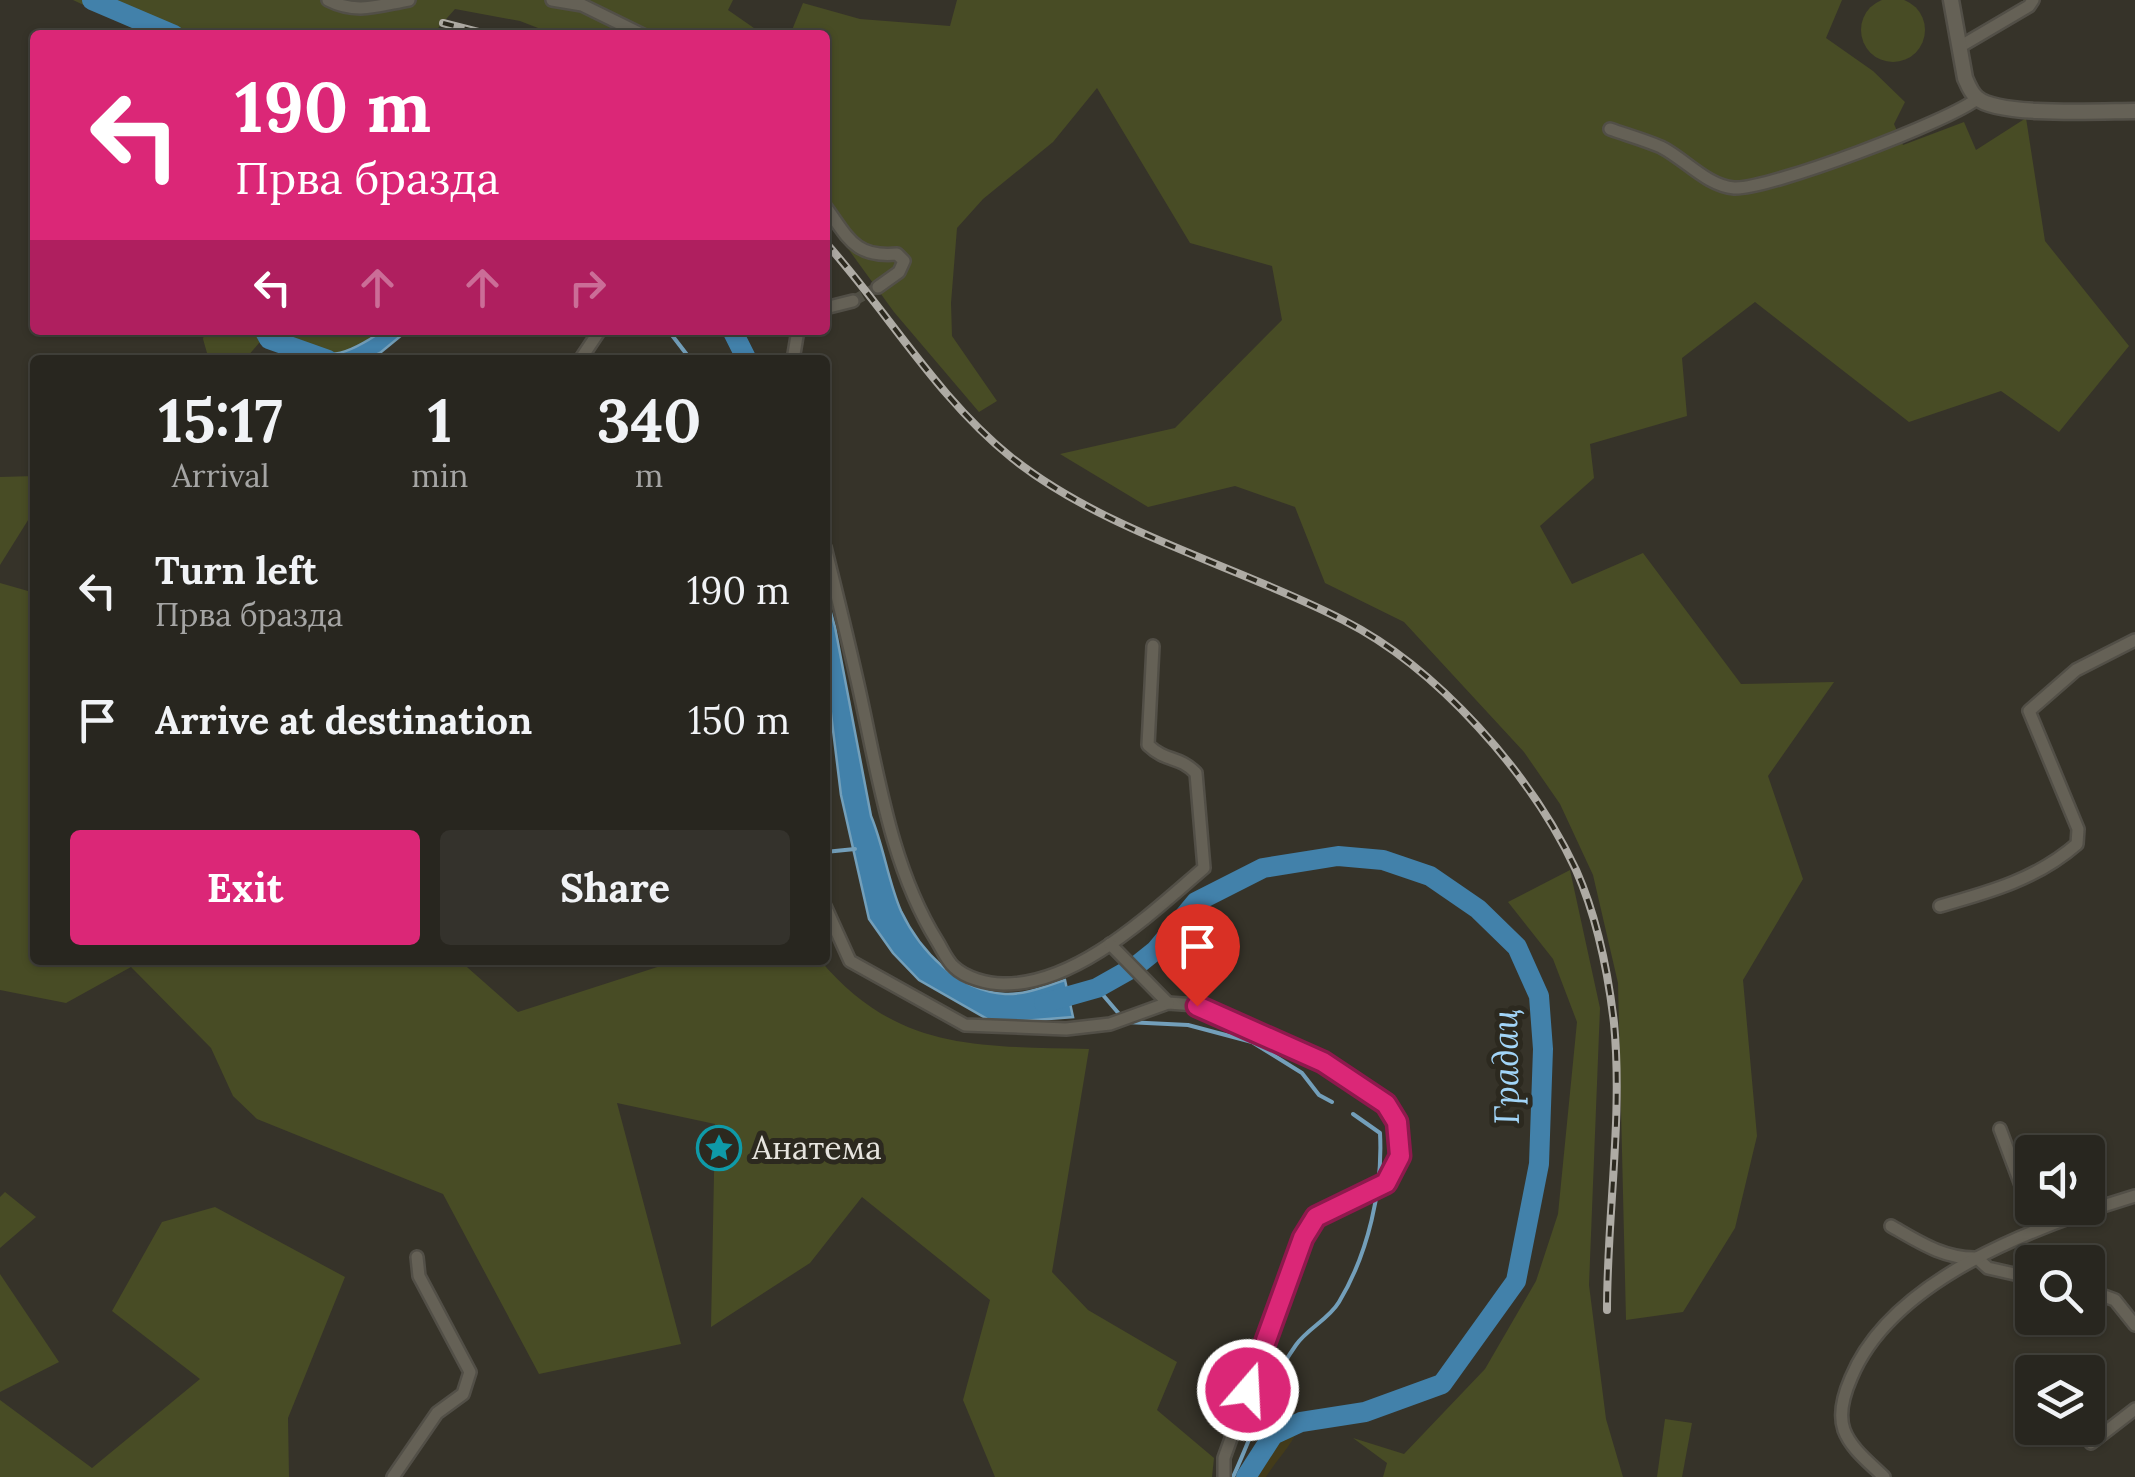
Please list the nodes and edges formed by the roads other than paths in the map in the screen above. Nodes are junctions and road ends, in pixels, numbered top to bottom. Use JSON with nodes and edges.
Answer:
{"nodes":[{"id":1,"x":328,"y":0,"type":"edge"},
{"id":2,"x":410,"y":0,"type":"edge"},
{"id":3,"x":552,"y":0,"type":"edge"},
{"id":4,"x":1951,"y":0,"type":"edge"},
{"id":5,"x":2033,"y":0,"type":"edge"},
{"id":6,"x":632,"y":30,"type":"edge"},
{"id":7,"x":1961,"y":46,"type":"junction"},
{"id":8,"x":1978,"y":98,"type":"junction"},
{"id":9,"x":2135,"y":111,"type":"edge"},
{"id":10,"x":1610,"y":129,"type":"dead end"},
{"id":11,"x":830,"y":213,"type":"edge"},
{"id":12,"x":878,"y":288,"type":"tunnel mouth"},
{"id":13,"x":853,"y":300,"type":"tunnel mouth"},
{"id":14,"x":830,"y":307,"type":"edge"},
{"id":15,"x":830,"y":569,"type":"edge"},
{"id":16,"x":2135,"y":640,"type":"edge"},
{"id":17,"x":1153,"y":646,"type":"dead end"},
{"id":18,"x":1940,"y":906,"type":"dead end"},
{"id":19,"x":830,"y":917,"type":"edge"},
{"id":20,"x":1113,"y":947,"type":"junction"},
{"id":21,"x":1168,"y":1003,"type":"junction"},
{"id":22,"x":2000,"y":1129,"type":"dead end"},
{"id":23,"x":2135,"y":1196,"type":"edge"},
{"id":24,"x":1892,"y":1226,"type":"dead end"},
{"id":25,"x":2036,"y":1228,"type":"junction"},
{"id":26,"x":417,"y":1256,"type":"dead end"},
{"id":27,"x":1977,"y":1258,"type":"junction"},
{"id":28,"x":2015,"y":1274,"type":"edge"},
{"id":29,"x":2105,"y":1296,"type":"edge"},
{"id":30,"x":2135,"y":1326,"type":"edge"},
{"id":31,"x":2135,"y":1409,"type":"edge"},
{"id":32,"x":2105,"y":1432,"type":"edge"},
{"id":33,"x":393,"y":1477,"type":"edge"},
{"id":34,"x":1224,"y":1477,"type":"edge"},
{"id":35,"x":1884,"y":1477,"type":"edge"}],
"edges":[{"from":1,"to":2,"type":"street"},
{"from":3,"to":6,"type":"street"},
{"from":4,"to":7,"type":"street"},
{"from":5,"to":7,"type":"street"},
{"from":7,"to":8,"type":"street"},
{"from":8,"to":9,"type":"street"},
{"from":8,"to":10,"type":"street"},
{"from":11,"to":12,"type":"street"},
{"from":13,"to":14,"type":"street"},
{"from":15,"to":20,"type":"street"},
{"from":16,"to":18,"type":"street"},
{"from":17,"to":20,"type":"street"},
{"from":19,"to":21,"type":"street"},
{"from":20,"to":21,"type":"street"},
{"from":21,"to":34,"type":"street"},
{"from":22,"to":25,"type":"street"},
{"from":23,"to":25,"type":"street"},
{"from":24,"to":27,"type":"street"},
{"from":25,"to":27,"type":"street"},
{"from":26,"to":33,"type":"street"},
{"from":27,"to":28,"type":"street"},
{"from":27,"to":35,"type":"street"},
{"from":29,"to":30,"type":"street"},
{"from":31,"to":32,"type":"street"}]}
